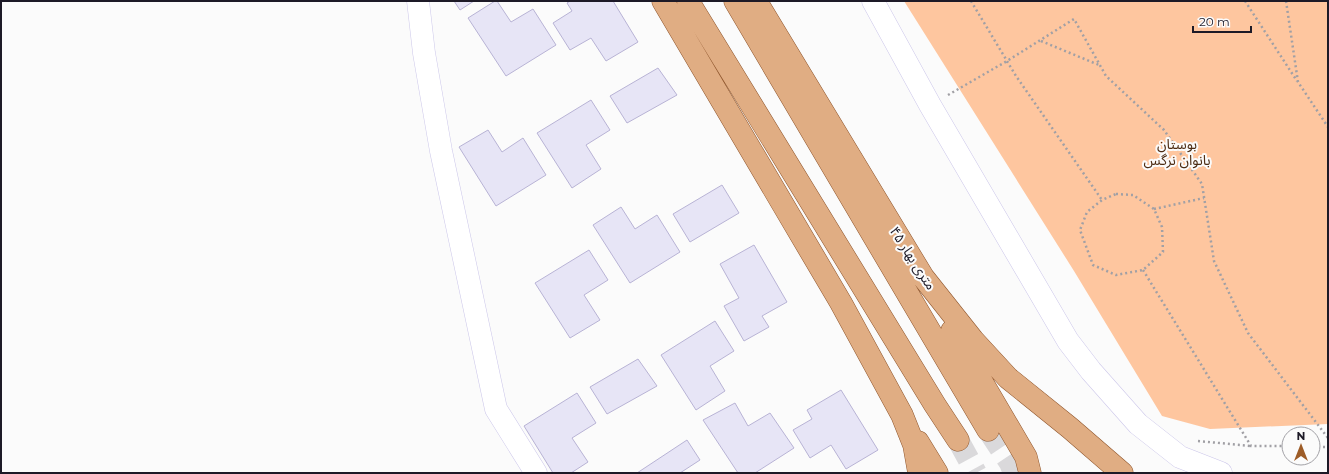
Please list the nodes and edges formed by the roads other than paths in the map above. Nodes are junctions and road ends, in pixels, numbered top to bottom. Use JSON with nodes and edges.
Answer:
{"nodes":[{"id":1,"x":418,"y":1,"type":"edge"},
{"id":2,"x":663,"y":1,"type":"edge"},
{"id":3,"x":688,"y":1,"type":"edge"},
{"id":4,"x":735,"y":1,"type":"edge"},
{"id":5,"x":756,"y":1,"type":"edge"},
{"id":6,"x":873,"y":1,"type":"edge"},
{"id":7,"x":923,"y":277,"type":"junction"},
{"id":8,"x":902,"y":416,"type":"junction"},
{"id":9,"x":988,"y":430,"type":"tunnel mouth"},
{"id":10,"x":958,"y":440,"type":"tunnel mouth"},
{"id":11,"x":536,"y":473,"type":"edge"},
{"id":12,"x":919,"y":473,"type":"edge"},
{"id":13,"x":937,"y":473,"type":"edge"},
{"id":14,"x":1030,"y":473,"type":"edge"},
{"id":15,"x":1122,"y":473,"type":"edge"},
{"id":16,"x":1221,"y":473,"type":"edge"}],
"edges":[{"from":1,"to":11,"type":"street"},
{"from":2,"to":8,"type":"main road"},
{"from":3,"to":10,"type":"main road"},
{"from":4,"to":9,"type":"main road"},
{"from":5,"to":7,"type":"main road","name":"۴۵ متری بهار"},
{"from":6,"to":16,"type":"street"},
{"from":7,"to":14,"type":"main road"},
{"from":7,"to":15,"type":"main road","name":"۴۵ متری بهار"},
{"from":8,"to":12,"type":"main road"},
{"from":8,"to":13,"type":"main road"}]}
